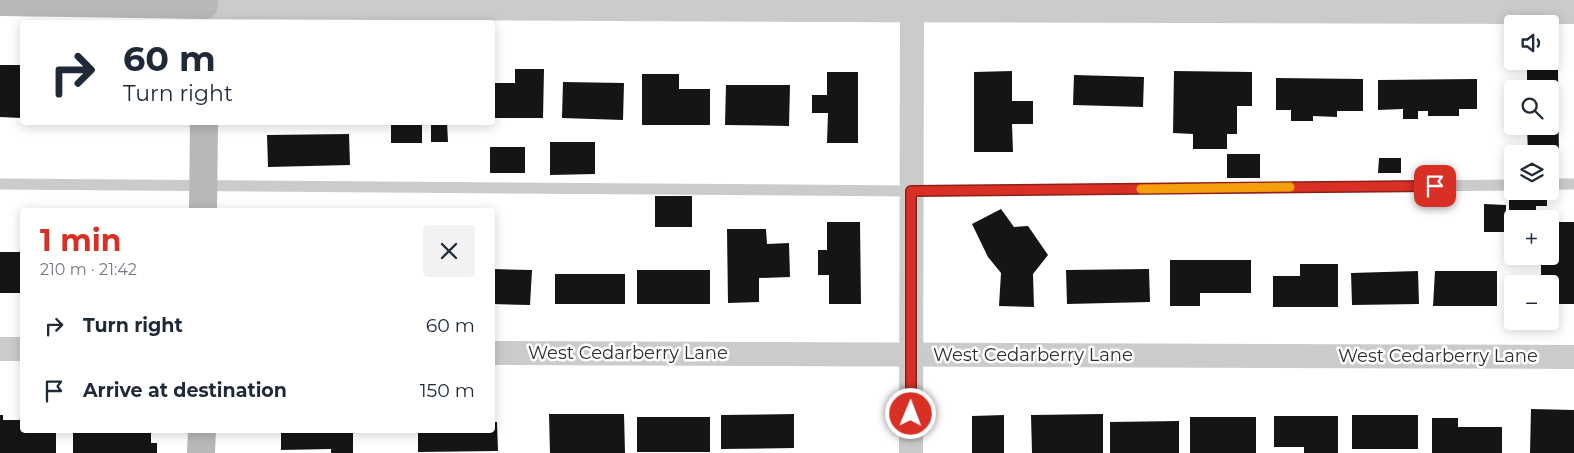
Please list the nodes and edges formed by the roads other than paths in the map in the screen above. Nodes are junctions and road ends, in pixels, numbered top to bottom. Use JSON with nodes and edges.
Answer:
{"nodes":[{"id":1,"x":0,"y":2,"type":"edge"},
{"id":2,"x":912,"y":3,"type":"edge"},
{"id":3,"x":204,"y":9,"type":"edge"},
{"id":4,"x":1574,"y":10,"type":"edge"},
{"id":5,"x":204,"y":125,"type":"edge"},
{"id":6,"x":0,"y":184,"type":"edge"},
{"id":7,"x":1504,"y":184,"type":"edge"},
{"id":8,"x":1559,"y":184,"type":"edge"},
{"id":9,"x":1574,"y":184,"type":"edge"},
{"id":10,"x":911,"y":191,"type":"junction"},
{"id":11,"x":203,"y":197,"type":"edge"},
{"id":12,"x":0,"y":349,"type":"edge"},
{"id":13,"x":20,"y":349,"type":"edge"},
{"id":14,"x":495,"y":353,"type":"edge"},
{"id":15,"x":912,"y":354,"type":"junction"},
{"id":16,"x":1574,"y":357,"type":"edge"},
{"id":17,"x":202,"y":433,"type":"edge"},
{"id":18,"x":201,"y":453,"type":"edge"},
{"id":19,"x":911,"y":453,"type":"edge"}],
"edges":[{"from":1,"to":3,"type":"main road"},
{"from":2,"to":3,"type":"street"},
{"from":2,"to":4,"type":"street"},
{"from":2,"to":10,"type":"street"},
{"from":5,"to":11,"type":"main road"},
{"from":6,"to":11,"type":"lane"},
{"from":7,"to":10,"type":"lane"},
{"from":8,"to":9,"type":"lane"},
{"from":10,"to":11,"type":"lane"},
{"from":10,"to":15,"type":"street"},
{"from":12,"to":13,"type":"street"},
{"from":14,"to":15,"type":"street","name":"West Cedarberry Lane"},
{"from":15,"to":16,"type":"street","name":"West Cedarberry Lane"},
{"from":15,"to":19,"type":"street"},
{"from":17,"to":18,"type":"main road"}]}
